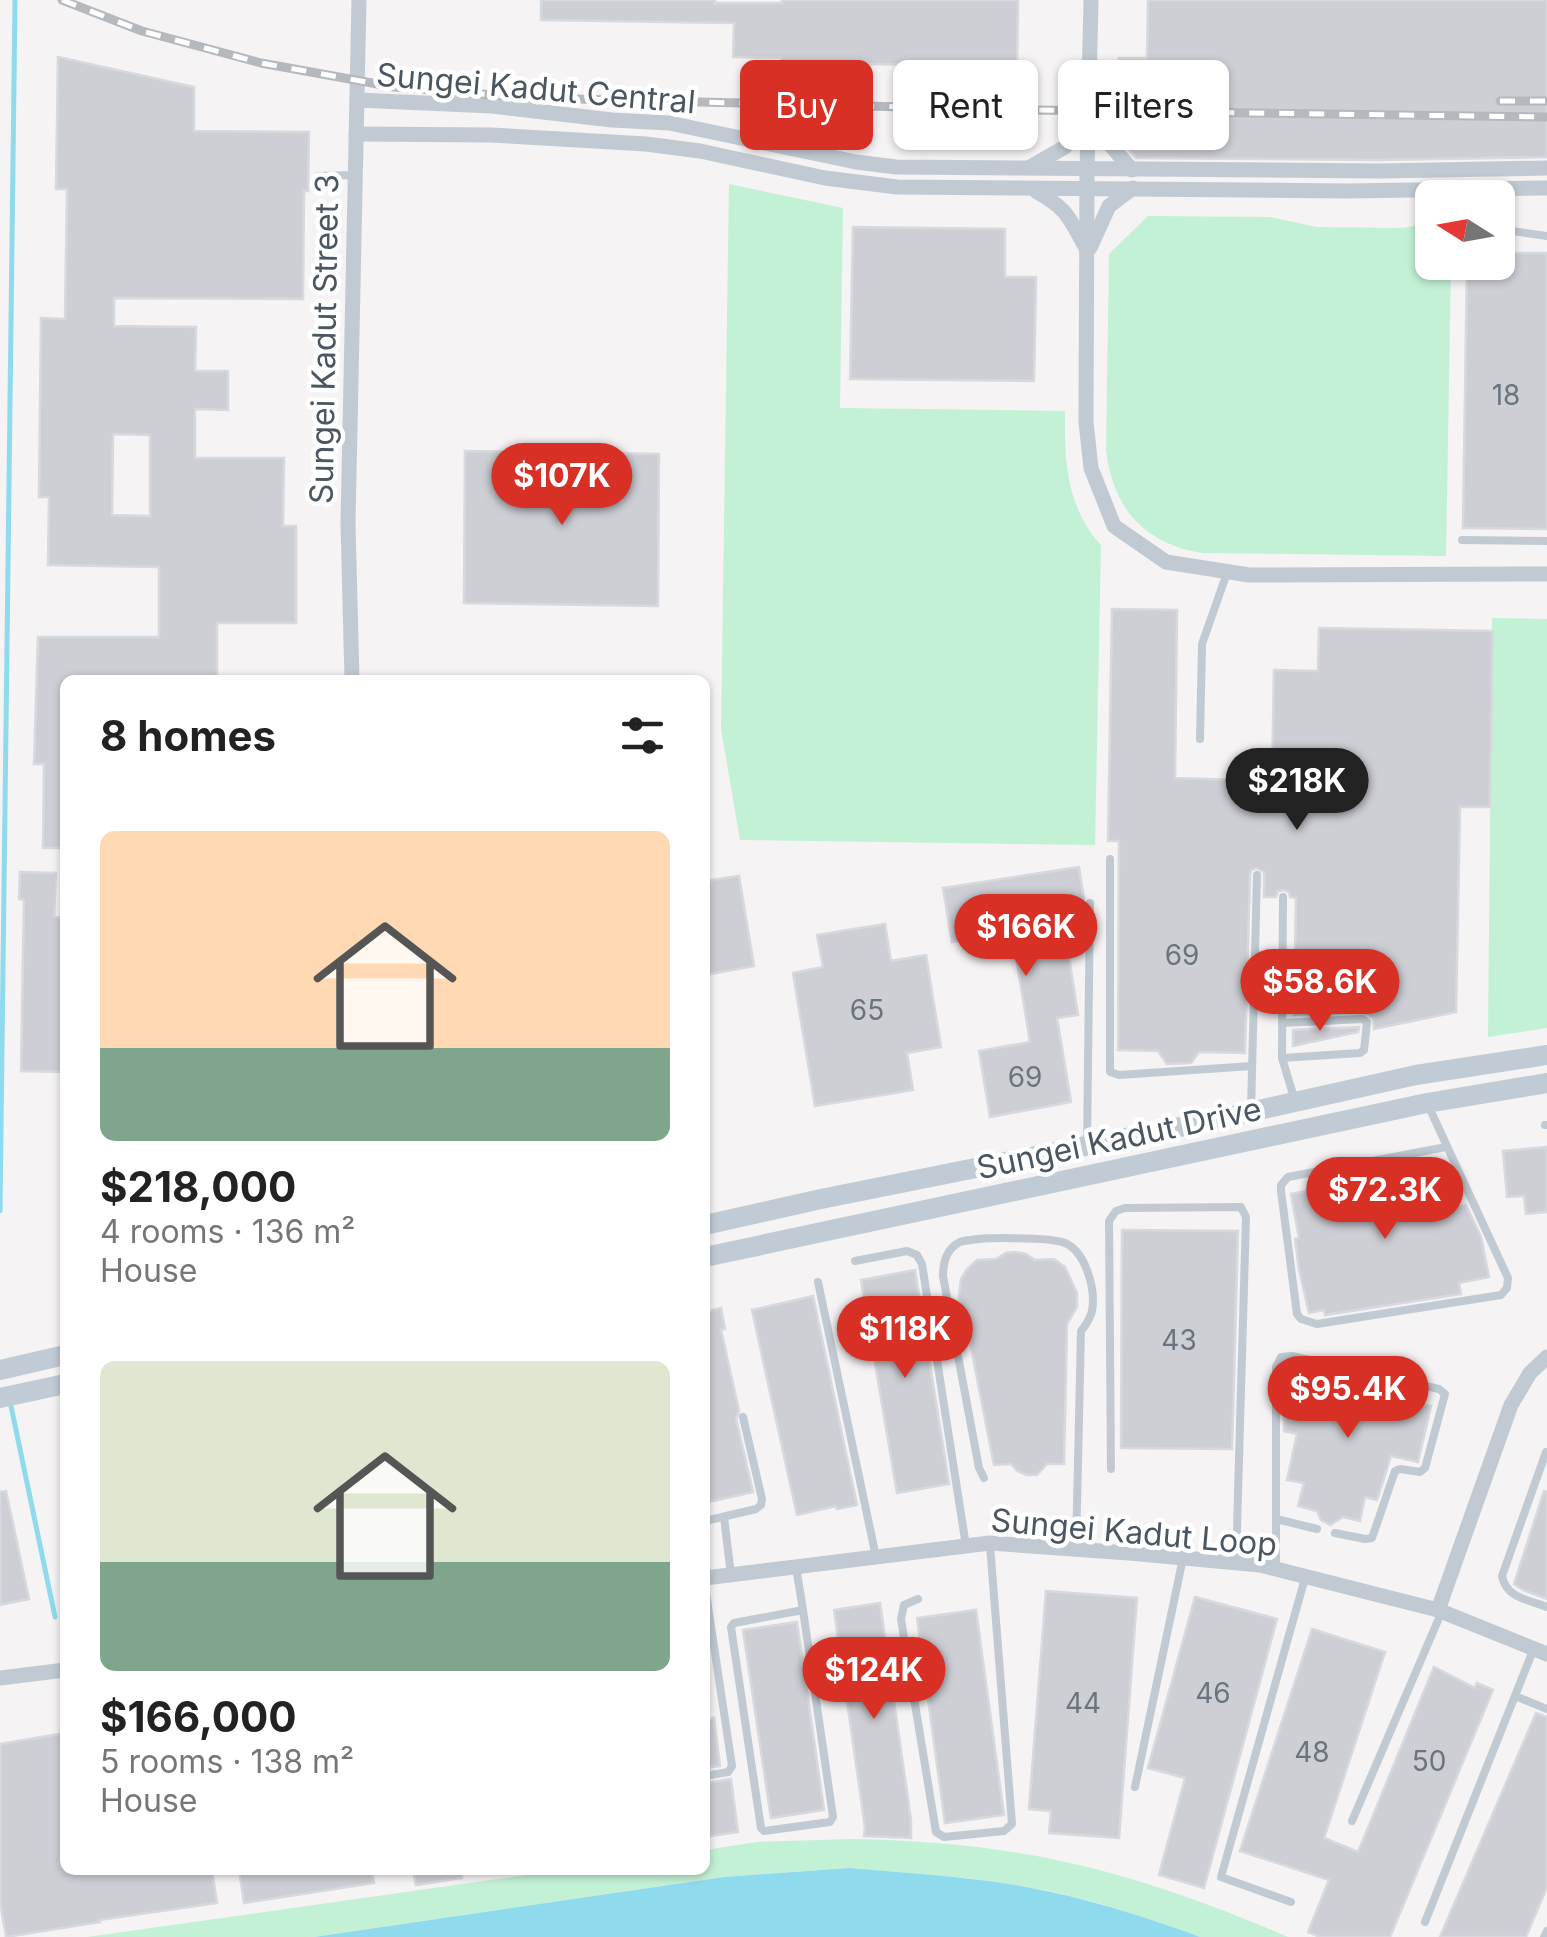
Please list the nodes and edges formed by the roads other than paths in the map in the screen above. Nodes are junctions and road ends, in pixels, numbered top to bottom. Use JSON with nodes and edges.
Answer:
{"nodes":[{"id":1,"x":359,"y":0,"type":"edge"},
{"id":2,"x":1091,"y":0,"type":"edge"},
{"id":3,"x":1090,"y":60,"type":"edge"},
{"id":4,"x":358,"y":100,"type":"junction"},
{"id":5,"x":356,"y":134,"type":"junction"},
{"id":6,"x":1060,"y":150,"type":"edge"},
{"id":7,"x":1088,"y":150,"type":"edge"},
{"id":8,"x":1115,"y":150,"type":"edge"},
{"id":9,"x":1030,"y":168,"type":"junction"},
{"id":10,"x":1547,"y":168,"type":"edge"},
{"id":11,"x":1087,"y":170,"type":"junction"},
{"id":12,"x":1132,"y":170,"type":"junction"},
{"id":13,"x":355,"y":175,"type":"junction"},
{"id":14,"x":319,"y":176,"type":"dead end"},
{"id":15,"x":1134,"y":188,"type":"junction"},
{"id":16,"x":1547,"y":188,"type":"edge"},
{"id":17,"x":1087,"y":189,"type":"junction"},
{"id":18,"x":1033,"y":190,"type":"junction"},
{"id":19,"x":1515,"y":231,"type":"edge"},
{"id":20,"x":1547,"y":236,"type":"edge"},
{"id":21,"x":1088,"y":252,"type":"junction"},
{"id":22,"x":1462,"y":540,"type":"dead end"},
{"id":23,"x":1547,"y":542,"type":"edge"},
{"id":24,"x":1227,"y":572,"type":"junction"},
{"id":25,"x":1547,"y":574,"type":"edge"},
{"id":26,"x":352,"y":675,"type":"edge"},
{"id":27,"x":1200,"y":739,"type":"dead end"},
{"id":28,"x":1110,"y":858,"type":"dead end"},
{"id":29,"x":1257,"y":875,"type":"dead end"},
{"id":30,"x":1283,"y":897,"type":"dead end"},
{"id":31,"x":1090,"y":903,"type":"dead end"},
{"id":32,"x":1282,"y":1024,"type":"junction"},
{"id":33,"x":1547,"y":1056,"type":"edge"},
{"id":34,"x":1282,"y":1058,"type":"junction"},
{"id":35,"x":1252,"y":1066,"type":"junction"},
{"id":36,"x":1547,"y":1083,"type":"edge"},
{"id":37,"x":1295,"y":1101,"type":"junction"},
{"id":38,"x":1427,"y":1102,"type":"junction"},
{"id":39,"x":1251,"y":1111,"type":"junction"},
{"id":40,"x":1087,"y":1144,"type":"junction"},
{"id":41,"x":1446,"y":1147,"type":"junction"},
{"id":42,"x":710,"y":1223,"type":"edge"},
{"id":43,"x":710,"y":1256,"type":"edge"},
{"id":44,"x":855,"y":1261,"type":"dead end"},
{"id":45,"x":818,"y":1282,"type":"dead end"},
{"id":46,"x":60,"y":1357,"type":"edge"},
{"id":47,"x":1547,"y":1357,"type":"edge"},
{"id":48,"x":0,"y":1370,"type":"edge"},
{"id":49,"x":60,"y":1385,"type":"edge"},
{"id":50,"x":0,"y":1398,"type":"edge"},
{"id":51,"x":743,"y":1417,"type":"dead end"},
{"id":52,"x":1546,"y":1452,"type":"edge"},
{"id":53,"x":1111,"y":1469,"type":"dead end"},
{"id":54,"x":984,"y":1478,"type":"dead end"},
{"id":55,"x":724,"y":1516,"type":"junction"},
{"id":56,"x":1276,"y":1519,"type":"junction"},
{"id":57,"x":710,"y":1520,"type":"edge"},
{"id":58,"x":1318,"y":1529,"type":"dead end"},
{"id":59,"x":1335,"y":1533,"type":"dead end"},
{"id":60,"x":990,"y":1542,"type":"junction"},
{"id":61,"x":966,"y":1546,"type":"junction"},
{"id":62,"x":1076,"y":1549,"type":"junction"},
{"id":63,"x":876,"y":1557,"type":"junction"},
{"id":64,"x":1184,"y":1558,"type":"junction"},
{"id":65,"x":1236,"y":1563,"type":"junction"},
{"id":66,"x":796,"y":1567,"type":"junction"},
{"id":67,"x":1276,"y":1570,"type":"junction"},
{"id":68,"x":731,"y":1575,"type":"junction"},
{"id":69,"x":1305,"y":1577,"type":"junction"},
{"id":70,"x":710,"y":1581,"type":"edge"},
{"id":71,"x":918,"y":1599,"type":"dead end"},
{"id":72,"x":1547,"y":1606,"type":"edge"},
{"id":73,"x":802,"y":1610,"type":"junction"},
{"id":74,"x":1440,"y":1610,"type":"junction"},
{"id":75,"x":710,"y":1631,"type":"edge"},
{"id":76,"x":1540,"y":1651,"type":"edge"},
{"id":77,"x":60,"y":1671,"type":"edge"},
{"id":78,"x":0,"y":1678,"type":"edge"},
{"id":79,"x":1515,"y":1696,"type":"junction"},
{"id":80,"x":1547,"y":1709,"type":"edge"},
{"id":81,"x":710,"y":1775,"type":"edge"},
{"id":82,"x":1135,"y":1787,"type":"dead end"},
{"id":83,"x":1352,"y":1821,"type":"dead end"},
{"id":84,"x":1291,"y":1902,"type":"dead end"},
{"id":85,"x":1425,"y":1922,"type":"dead end"}],
"edges":[{"from":1,"to":4,"type":"street","name":"Sungei Kadut Street 3"},
{"from":2,"to":3,"type":"street"},
{"from":4,"to":5,"type":"street","name":"Sungei Kadut Street 3"},
{"from":4,"to":9,"type":"street","name":"Sungei Kadut Central"},
{"from":5,"to":13,"type":"street","name":"Sungei Kadut Street 3"},
{"from":5,"to":18,"type":"street","name":"Sungei Kadut Central"},
{"from":6,"to":9,"type":"street"},
{"from":7,"to":11,"type":"street"},
{"from":8,"to":12,"type":"street"},
{"from":9,"to":11,"type":"street","name":"Sungei Kadut Central"},
{"from":10,"to":12,"type":"street","name":"Sungei Kadut Central"},
{"from":11,"to":12,"type":"street","name":"Sungei Kadut Central"},
{"from":11,"to":17,"type":"street"},
{"from":13,"to":14,"type":"lane"},
{"from":13,"to":26,"type":"street","name":"Sungei Kadut Street 3"},
{"from":15,"to":16,"type":"street","name":"Sungei Kadut Central"},
{"from":15,"to":17,"type":"street","name":"Sungei Kadut Central"},
{"from":15,"to":21,"type":"street"},
{"from":17,"to":18,"type":"street","name":"Sungei Kadut Central"},
{"from":17,"to":21,"type":"street"},
{"from":18,"to":21,"type":"street"},
{"from":19,"to":20,"type":"lane"},
{"from":21,"to":24,"type":"street"},
{"from":22,"to":23,"type":"lane"},
{"from":24,"to":25,"type":"street"},
{"from":24,"to":27,"type":"lane"},
{"from":28,"to":35,"type":"lane"},
{"from":29,"to":35,"type":"lane"},
{"from":30,"to":32,"type":"lane"},
{"from":31,"to":40,"type":"lane"},
{"from":32,"to":34,"type":"lane"},
{"from":32,"to":34,"type":"lane"},
{"from":33,"to":37,"type":"main road","name":"Sungei Kadut Drive"},
{"from":34,"to":37,"type":"lane"},
{"from":35,"to":39,"type":"lane"},
{"from":36,"to":38,"type":"main road","name":"Sungei Kadut Drive"},
{"from":37,"to":39,"type":"main road","name":"Sungei Kadut Drive"},
{"from":38,"to":41,"type":"lane"},
{"from":38,"to":43,"type":"main road","name":"Sungei Kadut Drive"},
{"from":39,"to":40,"type":"main road","name":"Sungei Kadut Drive"},
{"from":40,"to":42,"type":"main road","name":"Sungei Kadut Drive"},
{"from":41,"to":41,"type":"lane"},
{"from":44,"to":61,"type":"lane"},
{"from":45,"to":63,"type":"lane"},
{"from":46,"to":48,"type":"main road"},
{"from":47,"to":74,"type":"street"},
{"from":49,"to":50,"type":"main road"},
{"from":51,"to":55,"type":"lane"},
{"from":52,"to":72,"type":"lane"},
{"from":53,"to":65,"type":"lane"},
{"from":54,"to":62,"type":"lane"},
{"from":55,"to":57,"type":"lane"},
{"from":55,"to":68,"type":"lane"},
{"from":56,"to":58,"type":"lane"},
{"from":56,"to":59,"type":"lane"},
{"from":56,"to":67,"type":"lane"},
{"from":60,"to":61,"type":"street","name":"Sungei Kadut Loop"},
{"from":60,"to":62,"type":"street","name":"Sungei Kadut Loop"},
{"from":60,"to":71,"type":"lane"},
{"from":61,"to":63,"type":"street","name":"Sungei Kadut Loop"},
{"from":62,"to":64,"type":"street","name":"Sungei Kadut Loop"},
{"from":63,"to":66,"type":"street","name":"Sungei Kadut Loop"},
{"from":64,"to":65,"type":"street","name":"Sungei Kadut Loop"},
{"from":64,"to":82,"type":"lane"},
{"from":65,"to":67,"type":"street","name":"Sungei Kadut Loop"},
{"from":66,"to":68,"type":"street","name":"Sungei Kadut Loop"},
{"from":66,"to":73,"type":"lane"},
{"from":67,"to":69,"type":"street","name":"Sungei Kadut Loop"},
{"from":68,"to":70,"type":"street","name":"Sungei Kadut Loop"},
{"from":69,"to":74,"type":"street","name":"Sungei Kadut Loop"},
{"from":69,"to":84,"type":"lane"},
{"from":73,"to":73,"type":"lane"},
{"from":74,"to":76,"type":"street","name":"Sungei Kadut Loop"},
{"from":74,"to":83,"type":"lane"},
{"from":75,"to":81,"type":"lane"},
{"from":76,"to":79,"type":"lane"},
{"from":77,"to":78,"type":"street"},
{"from":79,"to":80,"type":"lane"},
{"from":79,"to":85,"type":"lane"}]}
